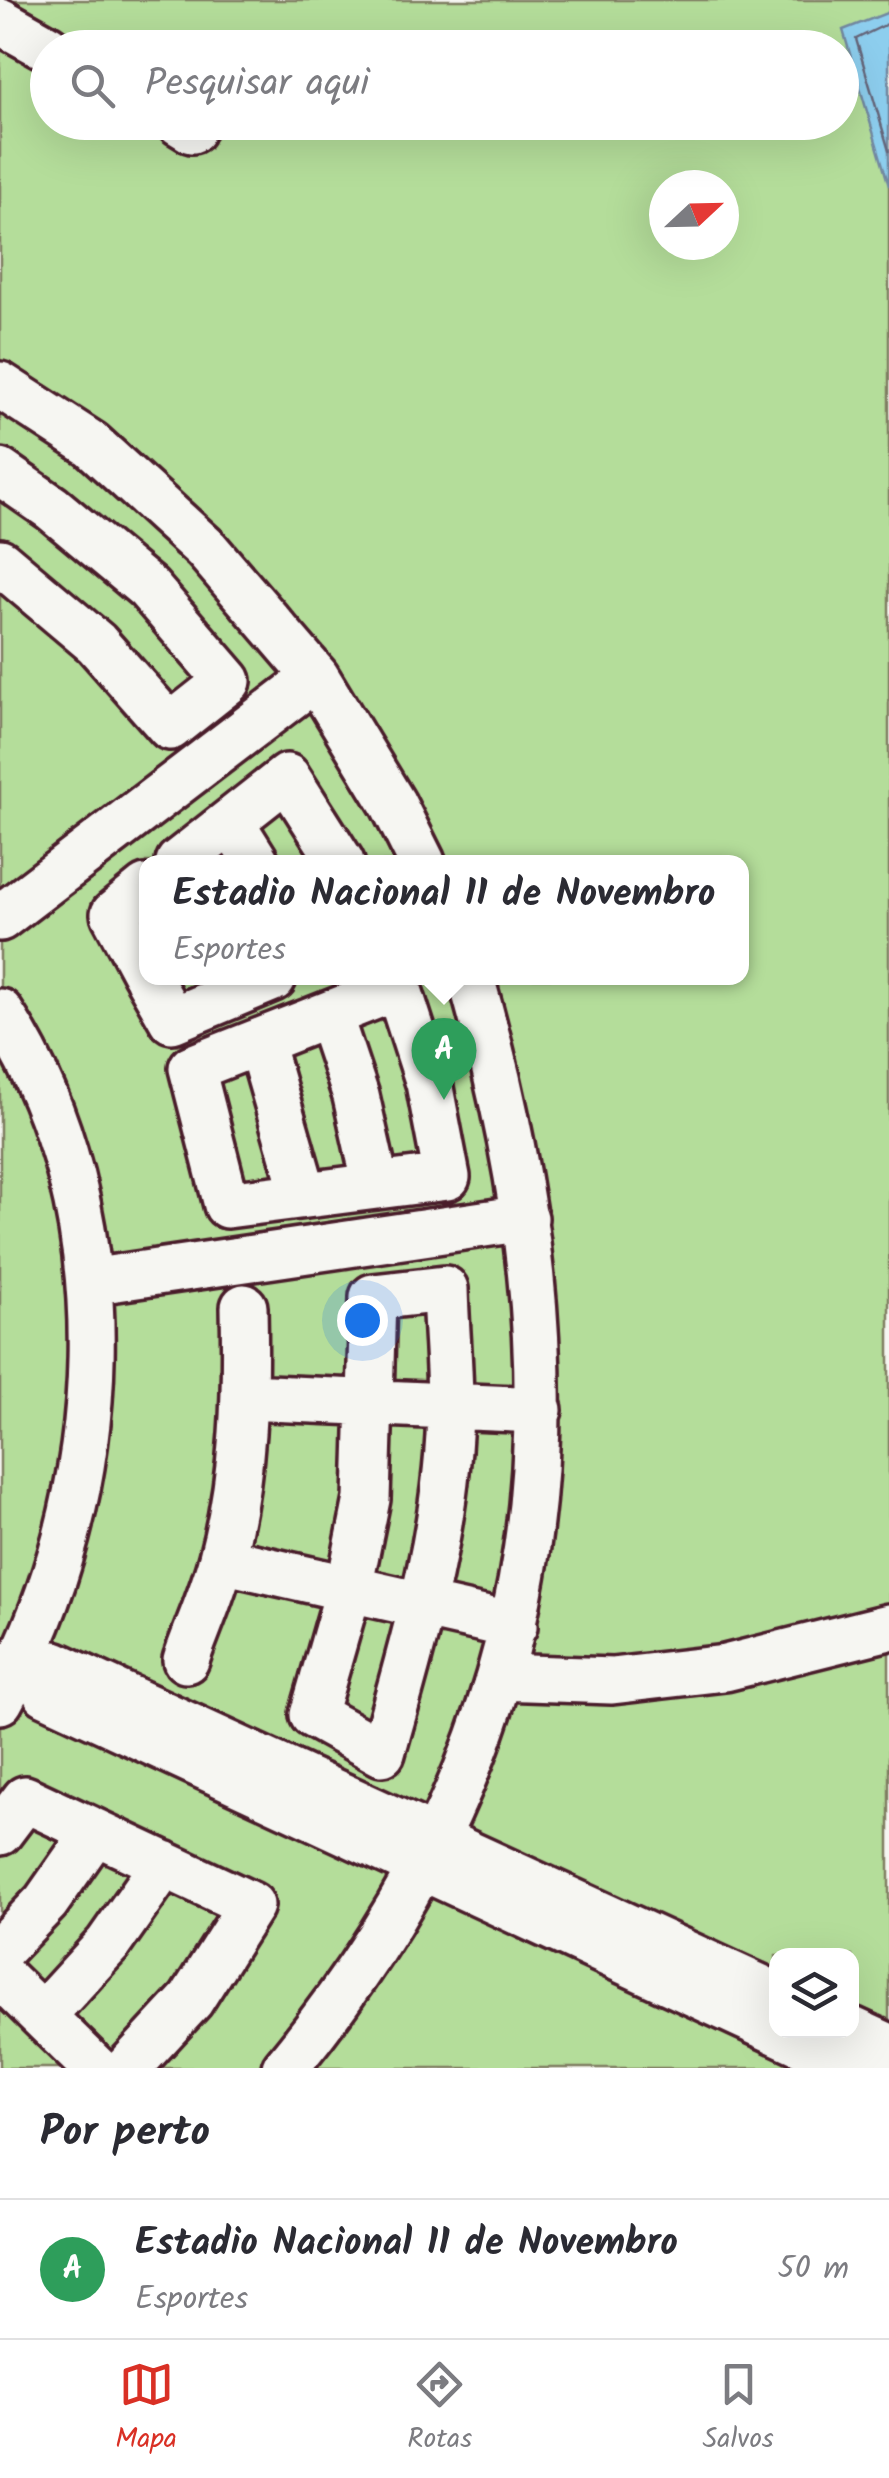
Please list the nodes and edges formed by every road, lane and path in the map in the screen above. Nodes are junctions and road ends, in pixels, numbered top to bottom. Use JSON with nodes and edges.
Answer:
{"nodes":[{"id":1,"x":0,"y":21,"type":"edge"},
{"id":2,"x":30,"y":38,"type":"edge"},
{"id":3,"x":4,"y":397,"type":"edge"},
{"id":4,"x":0,"y":472,"type":"edge"},
{"id":5,"x":194,"y":538,"type":"junction"},
{"id":6,"x":0,"y":562,"type":"edge"},
{"id":7,"x":148,"y":588,"type":"junction"},
{"id":8,"x":316,"y":677,"type":"junction"},
{"id":9,"x":393,"y":804,"type":"junction"},
{"id":10,"x":231,"y":822,"type":"junction"},
{"id":11,"x":336,"y":852,"type":"edge"},
{"id":12,"x":188,"y":855,"type":"edge"},
{"id":13,"x":252,"y":855,"type":"edge"},
{"id":14,"x":418,"y":855,"type":"edge"},
{"id":15,"x":139,"y":894,"type":"edge"},
{"id":16,"x":0,"y":918,"type":"edge"},
{"id":17,"x":139,"y":960,"type":"edge"},
{"id":18,"x":153,"y":985,"type":"edge"},
{"id":19,"x":242,"y":985,"type":"edge"},
{"id":20,"x":472,"y":985,"type":"edge"},
{"id":21,"x":0,"y":1012,"type":"edge"},
{"id":22,"x":330,"y":1014,"type":"junction"},
{"id":23,"x":260,"y":1042,"type":"junction"},
{"id":24,"x":496,"y":1066,"type":"junction"},
{"id":25,"x":430,"y":1083,"type":"junction"},
{"id":26,"x":376,"y":1186,"type":"junction"},
{"id":27,"x":304,"y":1196,"type":"junction"},
{"id":28,"x":525,"y":1218,"type":"junction"},
{"id":29,"x":89,"y":1282,"type":"junction"},
{"id":30,"x":244,"y":1307,"type":"dead end"},
{"id":31,"x":246,"y":1398,"type":"junction"},
{"id":32,"x":372,"y":1405,"type":"junction"},
{"id":33,"x":450,"y":1408,"type":"junction"},
{"id":34,"x":540,"y":1410,"type":"junction"},
{"id":35,"x":222,"y":1560,"type":"junction"},
{"id":36,"x":349,"y":1589,"type":"junction"},
{"id":37,"x":424,"y":1606,"type":"junction"},
{"id":38,"x":514,"y":1626,"type":"junction"},
{"id":39,"x":889,"y":1627,"type":"edge"},
{"id":40,"x":186,"y":1660,"type":"dead end"},
{"id":41,"x":500,"y":1677,"type":"junction"},
{"id":42,"x":0,"y":1701,"type":"edge"},
{"id":43,"x":0,"y":1832,"type":"edge"},
{"id":44,"x":95,"y":1832,"type":"junction"},
{"id":45,"x":430,"y":1851,"type":"junction"},
{"id":46,"x":164,"y":1864,"type":"junction"},
{"id":47,"x":0,"y":1950,"type":"edge"},
{"id":48,"x":0,"y":1975,"type":"edge"},
{"id":49,"x":769,"y":1992,"type":"edge"},
{"id":50,"x":42,"y":2016,"type":"junction"},
{"id":51,"x":859,"y":2033,"type":"edge"},
{"id":52,"x":889,"y":2047,"type":"edge"},
{"id":53,"x":95,"y":2068,"type":"edge"},
{"id":54,"x":128,"y":2068,"type":"edge"},
{"id":55,"x":285,"y":2068,"type":"edge"},
{"id":56,"x":856,"y":2068,"type":"edge"}],
"edges":[{"from":1,"to":2,"type":"lane"},
{"from":3,"to":5,"type":"lane"},
{"from":4,"to":7,"type":"lane"},
{"from":5,"to":7,"type":"lane"},
{"from":5,"to":8,"type":"lane"},
{"from":6,"to":7,"type":"lane"},
{"from":8,"to":9,"type":"lane"},
{"from":8,"to":16,"type":"lane"},
{"from":9,"to":11,"type":"lane"},
{"from":9,"to":14,"type":"lane"},
{"from":10,"to":11,"type":"lane"},
{"from":10,"to":12,"type":"lane"},
{"from":10,"to":13,"type":"lane"},
{"from":15,"to":17,"type":"lane"},
{"from":18,"to":19,"type":"lane"},
{"from":20,"to":24,"type":"lane"},
{"from":21,"to":29,"type":"lane"},
{"from":22,"to":23,"type":"lane"},
{"from":22,"to":25,"type":"lane"},
{"from":22,"to":26,"type":"lane"},
{"from":23,"to":27,"type":"lane"},
{"from":23,"to":27,"type":"lane"},
{"from":24,"to":25,"type":"lane"},
{"from":24,"to":28,"type":"lane"},
{"from":25,"to":26,"type":"lane"},
{"from":26,"to":27,"type":"lane"},
{"from":28,"to":29,"type":"lane"},
{"from":28,"to":34,"type":"lane"},
{"from":29,"to":42,"type":"lane"},
{"from":30,"to":31,"type":"lane"},
{"from":31,"to":32,"type":"lane"},
{"from":31,"to":35,"type":"lane"},
{"from":32,"to":33,"type":"lane"},
{"from":32,"to":33,"type":"lane"},
{"from":32,"to":36,"type":"lane"},
{"from":33,"to":34,"type":"lane"},
{"from":33,"to":37,"type":"lane"},
{"from":34,"to":38,"type":"lane"},
{"from":35,"to":36,"type":"lane"},
{"from":35,"to":40,"type":"lane"},
{"from":36,"to":37,"type":"lane"},
{"from":36,"to":37,"type":"lane"},
{"from":37,"to":38,"type":"lane"},
{"from":38,"to":41,"type":"lane"},
{"from":39,"to":41,"type":"lane"},
{"from":41,"to":45,"type":"lane"},
{"from":43,"to":44,"type":"lane"},
{"from":44,"to":46,"type":"lane"},
{"from":44,"to":47,"type":"lane"},
{"from":45,"to":45,"type":"lane"},
{"from":45,"to":49,"type":"lane"},
{"from":45,"to":55,"type":"lane"},
{"from":45,"to":56,"type":"lane"},
{"from":46,"to":50,"type":"lane"},
{"from":46,"to":54,"type":"lane"},
{"from":48,"to":50,"type":"lane"},
{"from":50,"to":53,"type":"lane"},
{"from":51,"to":52,"type":"lane"}]}
